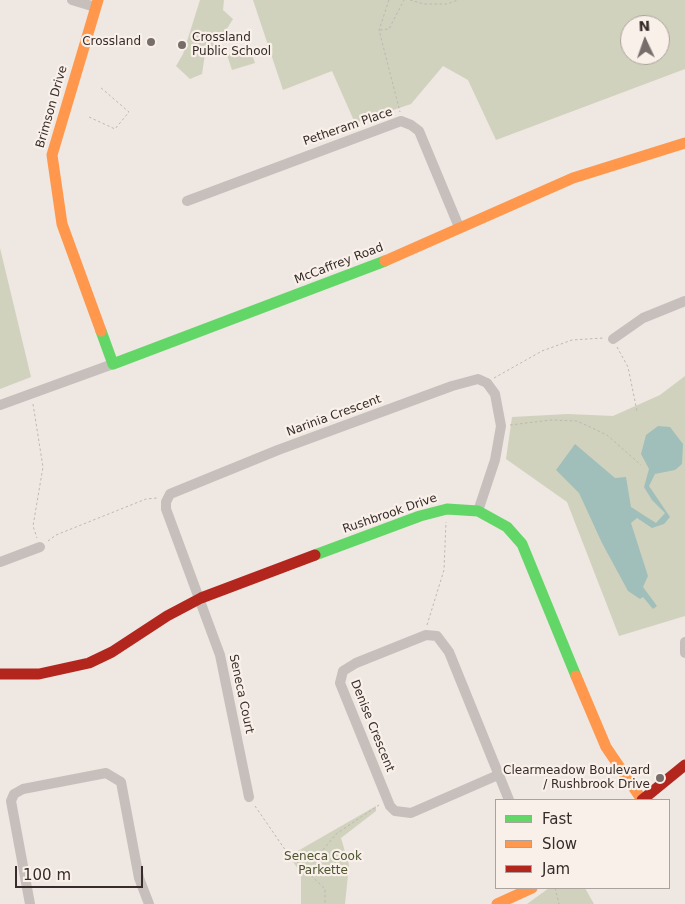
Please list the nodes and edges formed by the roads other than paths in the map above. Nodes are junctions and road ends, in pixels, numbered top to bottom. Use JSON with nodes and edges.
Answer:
{"nodes":[{"id":1,"x":72,"y":0,"type":"edge"},
{"id":2,"x":97,"y":4,"type":"edge"},
{"id":3,"x":685,"y":143,"type":"edge"},
{"id":4,"x":187,"y":201,"type":"dead end"},
{"id":5,"x":459,"y":227,"type":"junction"},
{"id":6,"x":685,"y":302,"type":"edge"},
{"id":7,"x":613,"y":339,"type":"road end"},
{"id":8,"x":113,"y":364,"type":"junction"},
{"id":9,"x":0,"y":405,"type":"edge"},
{"id":10,"x":478,"y":512,"type":"junction"},
{"id":11,"x":40,"y":547,"type":"road end"},
{"id":12,"x":0,"y":562,"type":"edge"},
{"id":13,"x":201,"y":598,"type":"junction"},
{"id":14,"x":685,"y":642,"type":"edge"},
{"id":15,"x":685,"y":653,"type":"edge"},
{"id":16,"x":0,"y":674,"type":"edge"},
{"id":17,"x":685,"y":765,"type":"edge"},
{"id":18,"x":498,"y":775,"type":"junction"},
{"id":19,"x":250,"y":796,"type":"road end"},
{"id":20,"x":508,"y":799,"type":"edge"},
{"id":21,"x":641,"y":799,"type":"edge"},
{"id":22,"x":643,"y":799,"type":"edge"},
{"id":23,"x":530,"y":889,"type":"edge"},
{"id":24,"x":30,"y":904,"type":"edge"},
{"id":25,"x":149,"y":904,"type":"edge"},
{"id":26,"x":497,"y":904,"type":"edge"}],
"edges":[{"from":1,"to":2,"type":"street"},
{"from":2,"to":8,"type":"street","name":"Brimson Drive"},
{"from":3,"to":5,"type":"street","name":"McCaffrey Road"},
{"from":4,"to":5,"type":"street","name":"Petheram Place"},
{"from":5,"to":8,"type":"street","name":"McCaffrey Road"},
{"from":6,"to":7,"type":"street"},
{"from":8,"to":9,"type":"street","name":"McCaffrey Road"},
{"from":10,"to":13,"type":"street","name":"Rushbrook Drive"},
{"from":10,"to":13,"type":"street","name":"Narinia Crescent"},
{"from":10,"to":21,"type":"street","name":"Rushbrook Drive"},
{"from":11,"to":12,"type":"street"},
{"from":13,"to":16,"type":"street","name":"Rushbrook Drive"},
{"from":13,"to":19,"type":"street","name":"Seneca Court"},
{"from":14,"to":15,"type":"street"},
{"from":17,"to":22,"type":"street"},
{"from":18,"to":18,"type":"street","name":"Denise Crescent"},
{"from":18,"to":20,"type":"street"},
{"from":23,"to":26,"type":"street"},
{"from":24,"to":25,"type":"street"}]}
